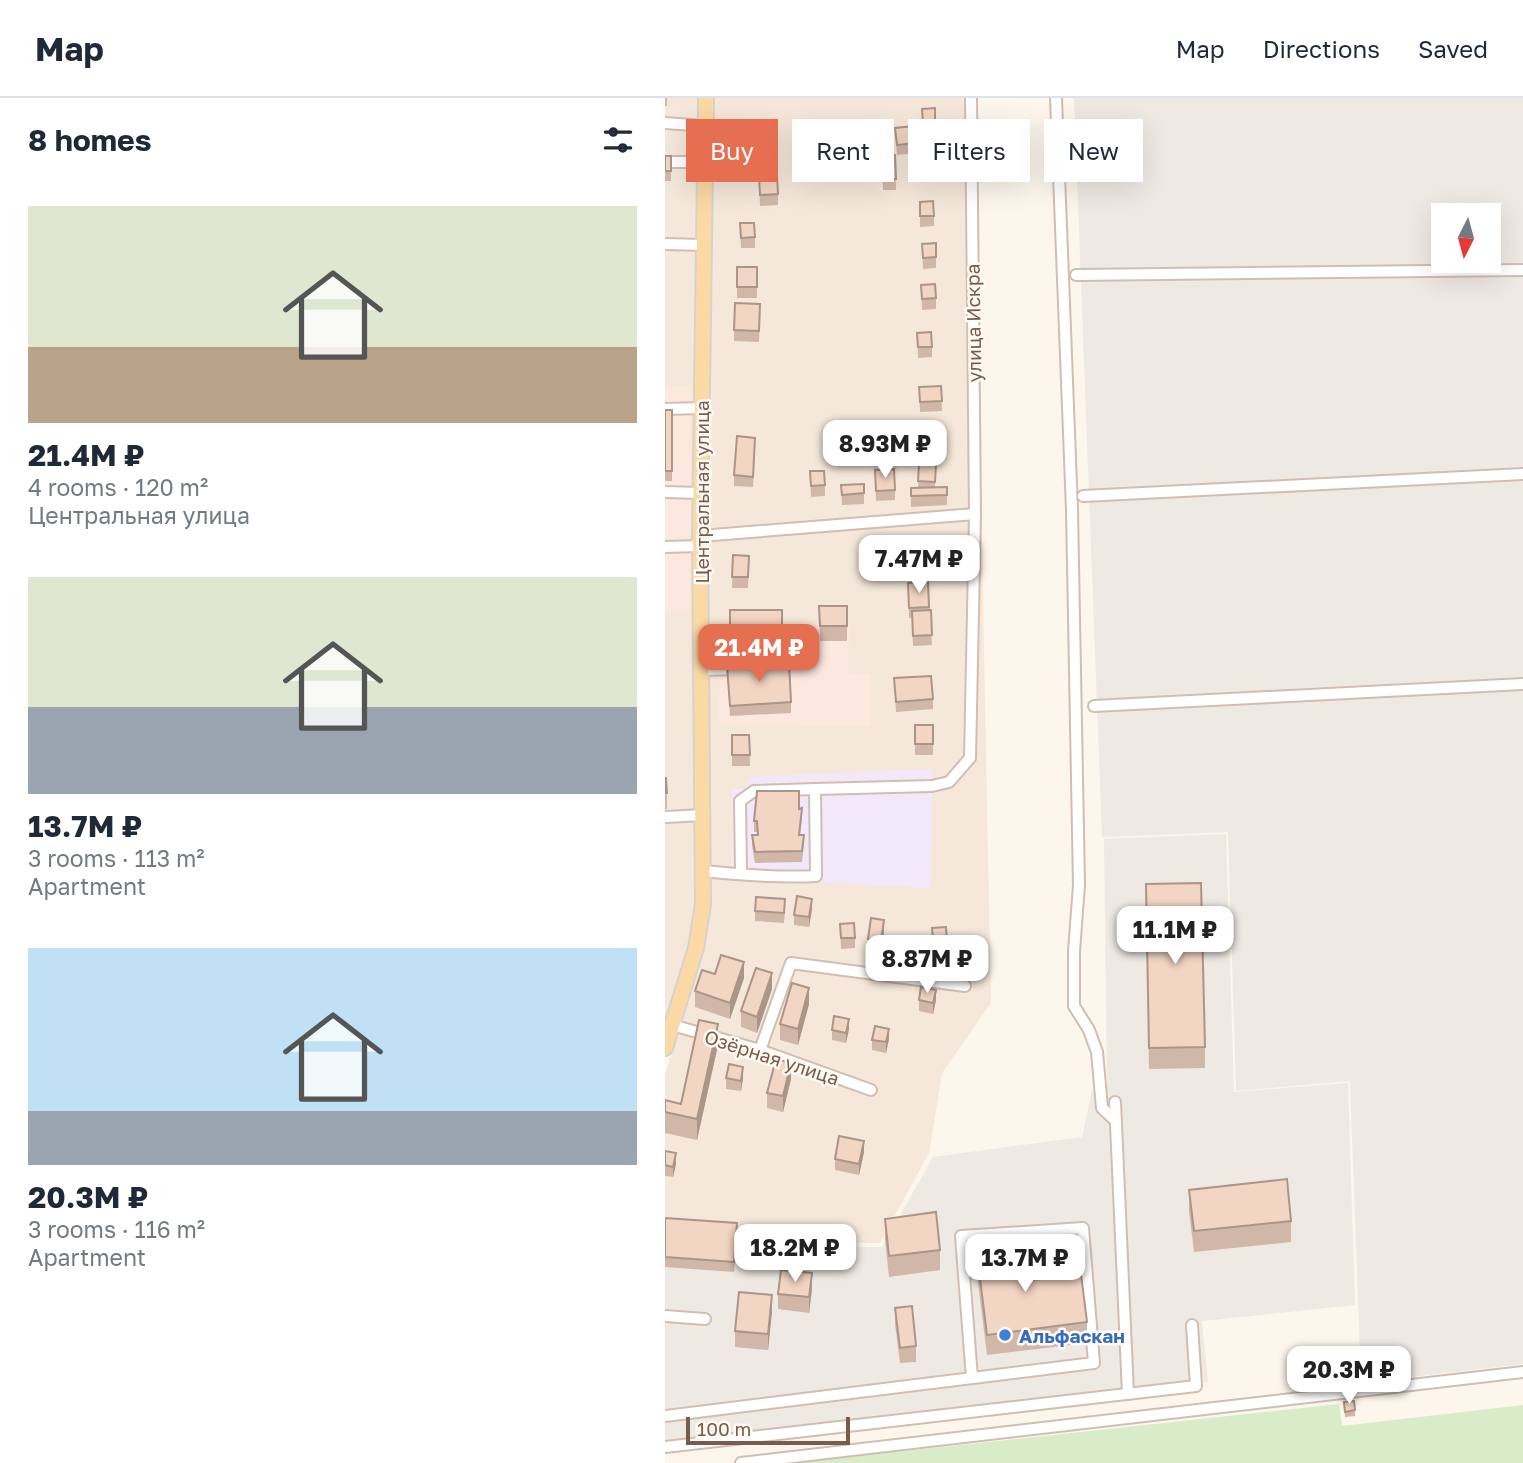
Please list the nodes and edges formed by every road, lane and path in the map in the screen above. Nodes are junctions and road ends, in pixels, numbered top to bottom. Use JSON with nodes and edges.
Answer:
{"nodes":[{"id":1,"x":706,"y":98,"type":"edge"},
{"id":2,"x":971,"y":98,"type":"edge"},
{"id":3,"x":1056,"y":98,"type":"edge"},
{"id":4,"x":705,"y":119,"type":"edge"},
{"id":5,"x":665,"y":123,"type":"edge"},
{"id":6,"x":686,"y":125,"type":"edge"},
{"id":7,"x":665,"y":162,"type":"edge"},
{"id":8,"x":686,"y":162,"type":"edge"},
{"id":9,"x":705,"y":182,"type":"edge"},
{"id":10,"x":665,"y":244,"type":"edge"},
{"id":11,"x":703,"y":245,"type":"junction"},
{"id":12,"x":1523,"y":270,"type":"edge"},
{"id":13,"x":1076,"y":275,"type":"dead end"},
{"id":14,"x":701,"y":408,"type":"junction"},
{"id":15,"x":665,"y":409,"type":"edge"},
{"id":16,"x":1523,"y":474,"type":"edge"},
{"id":17,"x":665,"y":492,"type":"edge"},
{"id":18,"x":700,"y":493,"type":"junction"},
{"id":19,"x":1083,"y":496,"type":"dead end"},
{"id":20,"x":975,"y":514,"type":"junction"},
{"id":21,"x":700,"y":541,"type":"junction"},
{"id":22,"x":665,"y":547,"type":"edge"},
{"id":23,"x":748,"y":669,"type":"edge"},
{"id":24,"x":701,"y":670,"type":"junction"},
{"id":25,"x":1523,"y":684,"type":"edge"},
{"id":26,"x":1094,"y":706,"type":"dead end"},
{"id":27,"x":815,"y":789,"type":"junction"},
{"id":28,"x":703,"y":816,"type":"junction"},
{"id":29,"x":665,"y":817,"type":"edge"},
{"id":30,"x":704,"y":871,"type":"junction"},
{"id":31,"x":741,"y":874,"type":"junction"},
{"id":32,"x":965,"y":986,"type":"dead end"},
{"id":33,"x":672,"y":1025,"type":"junction"},
{"id":34,"x":665,"y":1048,"type":"edge"},
{"id":35,"x":760,"y":1049,"type":"junction"},
{"id":36,"x":871,"y":1090,"type":"dead end"},
{"id":37,"x":1115,"y":1102,"type":"dead end"},
{"id":38,"x":1116,"y":1121,"type":"junction"},
{"id":39,"x":665,"y":1316,"type":"edge"},
{"id":40,"x":705,"y":1319,"type":"dead end"},
{"id":41,"x":1192,"y":1325,"type":"dead end"},
{"id":42,"x":1523,"y":1372,"type":"edge"},
{"id":43,"x":972,"y":1378,"type":"junction"},
{"id":44,"x":1128,"y":1394,"type":"junction"},
{"id":45,"x":665,"y":1416,"type":"edge"},
{"id":46,"x":665,"y":1447,"type":"edge"},
{"id":47,"x":741,"y":1463,"type":"edge"}],
"edges":[{"from":1,"to":4,"type":"main road","name":"Центральная улица"},
{"from":2,"to":20,"type":"street","name":"улица Искра"},
{"from":3,"to":38,"type":"street"},
{"from":5,"to":6,"type":"street"},
{"from":7,"to":8,"type":"street"},
{"from":9,"to":11,"type":"main road","name":"Центральная улица"},
{"from":10,"to":11,"type":"street"},
{"from":11,"to":14,"type":"main road","name":"Центральная улица"},
{"from":12,"to":13,"type":"street"},
{"from":14,"to":15,"type":"street"},
{"from":14,"to":18,"type":"main road","name":"Центральная улица"},
{"from":16,"to":19,"type":"street"},
{"from":17,"to":18,"type":"street"},
{"from":18,"to":21,"type":"main road","name":"Центральная улица"},
{"from":20,"to":21,"type":"street"},
{"from":20,"to":27,"type":"street","name":"улица Искра"},
{"from":21,"to":22,"type":"street"},
{"from":21,"to":24,"type":"main road","name":"Центральная улица"},
{"from":23,"to":24,"type":"street"},
{"from":24,"to":28,"type":"main road","name":"Центральная улица"},
{"from":25,"to":26,"type":"street"},
{"from":27,"to":31,"type":"street"},
{"from":27,"to":31,"type":"street"},
{"from":28,"to":29,"type":"street"},
{"from":28,"to":30,"type":"main road","name":"Центральная улица"},
{"from":30,"to":31,"type":"street"},
{"from":30,"to":33,"type":"main road","name":"Центральная улица"},
{"from":32,"to":35,"type":"street"},
{"from":33,"to":34,"type":"main road","name":"Центральная улица"},
{"from":33,"to":35,"type":"street","name":"Озёрная улица"},
{"from":35,"to":36,"type":"street","name":"Озёрная улица"},
{"from":37,"to":38,"type":"street"},
{"from":38,"to":44,"type":"street"},
{"from":39,"to":40,"type":"street"},
{"from":41,"to":44,"type":"street"},
{"from":42,"to":47,"type":"street"},
{"from":43,"to":43,"type":"street"},
{"from":43,"to":45,"type":"street"},
{"from":44,"to":46,"type":"street"}]}
